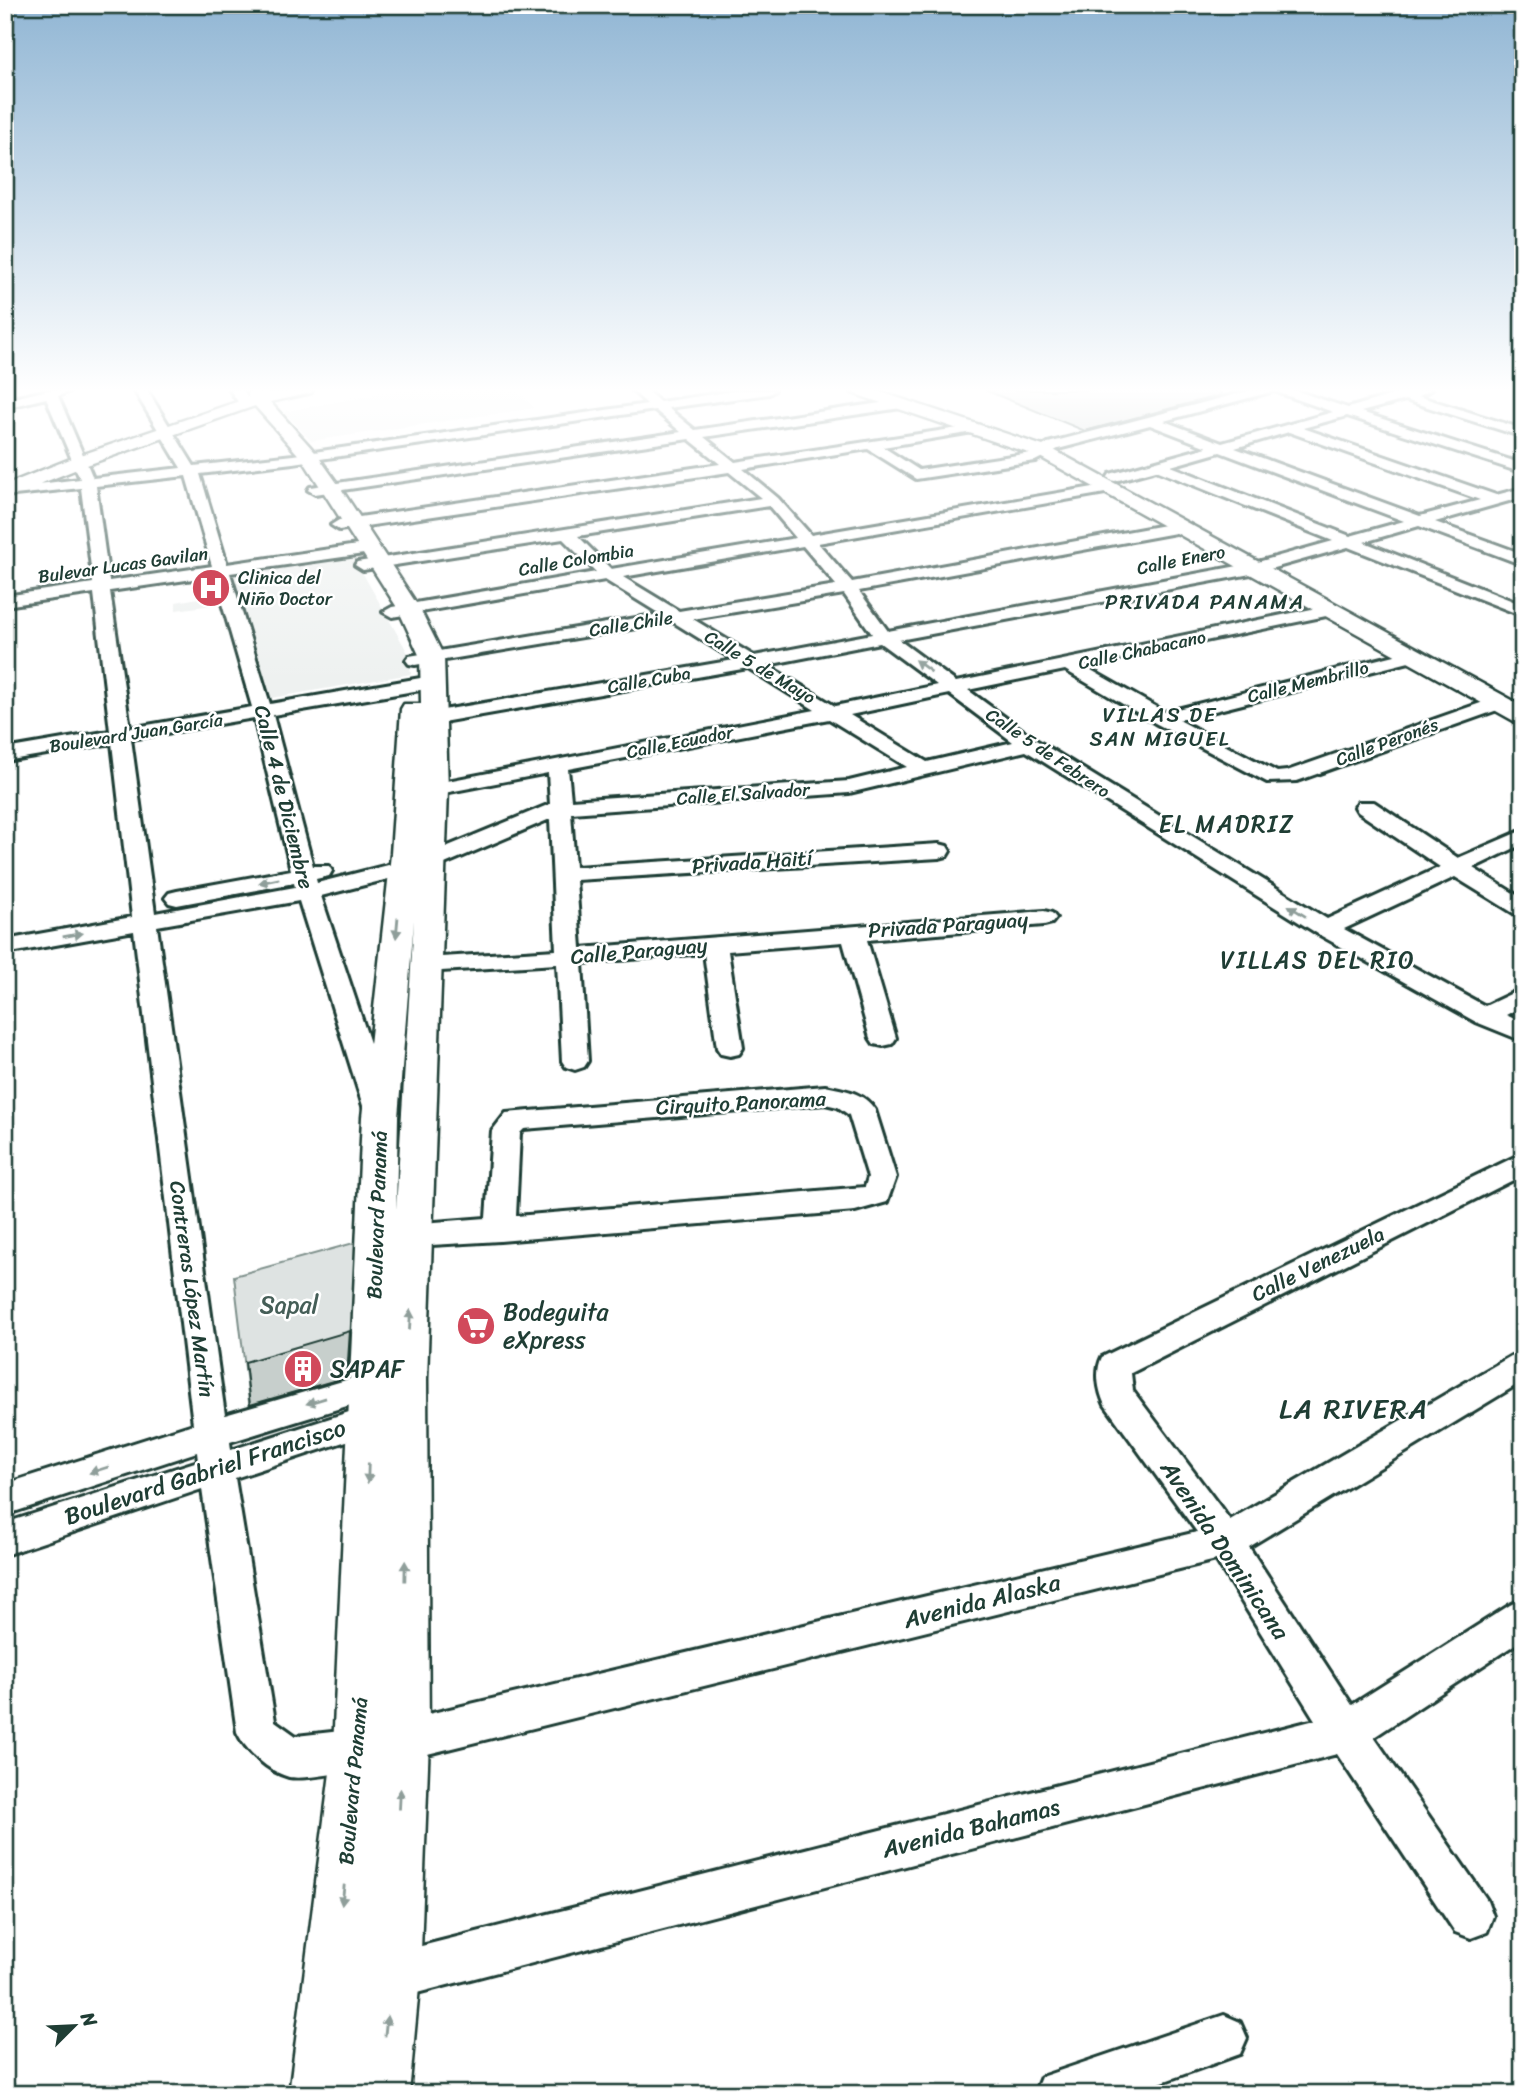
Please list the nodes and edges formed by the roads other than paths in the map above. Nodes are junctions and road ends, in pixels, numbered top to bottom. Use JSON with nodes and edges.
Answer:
{"nodes":[{"id":1,"x":61,"y":488,"type":"edge"},
{"id":2,"x":88,"y":488,"type":"edge"},
{"id":3,"x":197,"y":488,"type":"edge"},
{"id":4,"x":322,"y":488,"type":"edge"},
{"id":5,"x":632,"y":488,"type":"edge"},
{"id":6,"x":757,"y":488,"type":"edge"},
{"id":7,"x":1082,"y":488,"type":"edge"},
{"id":8,"x":1122,"y":488,"type":"edge"},
{"id":9,"x":1124,"y":488,"type":"edge"},
{"id":10,"x":1213,"y":488,"type":"edge"},
{"id":11,"x":1332,"y":488,"type":"edge"},
{"id":12,"x":1461,"y":488,"type":"edge"},
{"id":13,"x":1523,"y":492,"type":"edge"},
{"id":14,"x":5,"y":494,"type":"edge"},
{"id":15,"x":1495,"y":500,"type":"junction"},
{"id":16,"x":773,"y":501,"type":"junction"},
{"id":17,"x":1523,"y":510,"type":"edge"},
{"id":18,"x":1422,"y":521,"type":"junction"},
{"id":19,"x":1181,"y":527,"type":"junction"},
{"id":20,"x":566,"y":533,"type":"junction"},
{"id":21,"x":809,"y":541,"type":"junction"},
{"id":22,"x":1347,"y":542,"type":"junction"},
{"id":23,"x":360,"y":545,"type":"junction"},
{"id":24,"x":1523,"y":560,"type":"edge"},
{"id":25,"x":1263,"y":566,"type":"junction"},
{"id":26,"x":221,"y":567,"type":"junction"},
{"id":27,"x":607,"y":574,"type":"junction"},
{"id":28,"x":102,"y":583,"type":"junction"},
{"id":29,"x":848,"y":588,"type":"junction"},
{"id":30,"x":5,"y":595,"type":"edge"},
{"id":31,"x":5,"y":601,"type":"edge"},
{"id":32,"x":1331,"y":610,"type":"junction"},
{"id":33,"x":400,"y":611,"type":"junction"},
{"id":34,"x":1523,"y":611,"type":"edge"},
{"id":35,"x":676,"y":617,"type":"junction"},
{"id":36,"x":883,"y":637,"type":"junction"},
{"id":37,"x":1415,"y":655,"type":"junction"},
{"id":38,"x":752,"y":662,"type":"junction"},
{"id":39,"x":1069,"y":665,"type":"junction"},
{"id":40,"x":423,"y":684,"type":"junction"},
{"id":41,"x":952,"y":687,"type":"junction"},
{"id":42,"x":1523,"y":700,"type":"edge"},
{"id":43,"x":1499,"y":703,"type":"junction"},
{"id":44,"x":261,"y":707,"type":"junction"},
{"id":45,"x":835,"y":712,"type":"junction"},
{"id":46,"x":1523,"y":716,"type":"edge"},
{"id":47,"x":1161,"y":719,"type":"junction"},
{"id":48,"x":120,"y":730,"type":"junction"},
{"id":49,"x":5,"y":743,"type":"edge"},
{"id":50,"x":1029,"y":744,"type":"junction"},
{"id":51,"x":5,"y":755,"type":"edge"},
{"id":52,"x":558,"y":766,"type":"junction"},
{"id":53,"x":926,"y":770,"type":"junction"},
{"id":54,"x":1274,"y":778,"type":"joint"},
{"id":55,"x":421,"y":792,"type":"junction"},
{"id":56,"x":561,"y":807,"type":"junction"},
{"id":57,"x":1366,"y":807,"type":"dead end"},
{"id":58,"x":1523,"y":836,"type":"edge"},
{"id":59,"x":939,"y":850,"type":"dead end"},
{"id":60,"x":426,"y":857,"type":"junction"},
{"id":61,"x":1457,"y":868,"type":"junction"},
{"id":62,"x":565,"y":874,"type":"junction"},
{"id":63,"x":306,"y":883,"type":"junction"},
{"id":64,"x":1523,"y":908,"type":"edge"},
{"id":65,"x":143,"y":914,"type":"junction"},
{"id":66,"x":1044,"y":918,"type":"dead end"},
{"id":67,"x":5,"y":928,"type":"edge"},
{"id":68,"x":1326,"y":929,"type":"junction"},
{"id":69,"x":853,"y":933,"type":"junction"},
{"id":70,"x":715,"y":943,"type":"junction"},
{"id":71,"x":5,"y":947,"type":"edge"},
{"id":72,"x":570,"y":958,"type":"junction"},
{"id":73,"x":425,"y":965,"type":"junction"},
{"id":74,"x":1523,"y":996,"type":"edge"},
{"id":75,"x":1485,"y":1016,"type":"junction"},
{"id":76,"x":1523,"y":1033,"type":"edge"},
{"id":77,"x":883,"y":1038,"type":"dead end"},
{"id":78,"x":730,"y":1048,"type":"dead end"},
{"id":79,"x":575,"y":1061,"type":"dead end"},
{"id":80,"x":380,"y":1117,"type":"junction"},
{"id":81,"x":1523,"y":1163,"type":"edge"},
{"id":82,"x":500,"y":1230,"type":"junction"},
{"id":83,"x":415,"y":1234,"type":"junction"},
{"id":84,"x":377,"y":1239,"type":"junction"},
{"id":85,"x":1523,"y":1365,"type":"edge"},
{"id":86,"x":1114,"y":1366,"type":"joint"},
{"id":87,"x":388,"y":1398,"type":"junction"},
{"id":88,"x":211,"y":1433,"type":"junction"},
{"id":89,"x":216,"y":1468,"type":"junction"},
{"id":90,"x":5,"y":1500,"type":"edge"},
{"id":91,"x":5,"y":1539,"type":"edge"},
{"id":92,"x":1225,"y":1542,"type":"junction"},
{"id":93,"x":1523,"y":1617,"type":"edge"},
{"id":94,"x":1346,"y":1732,"type":"junction"},
{"id":95,"x":403,"y":1740,"type":"junction"},
{"id":96,"x":359,"y":1749,"type":"junction"},
{"id":97,"x":1471,"y":1916,"type":"dead end"},
{"id":98,"x":391,"y":1977,"type":"junction"},
{"id":99,"x":332,"y":1988,"type":"junction"},
{"id":100,"x":1224,"y":2038,"type":"dead end"},
{"id":101,"x":319,"y":2094,"type":"edge"},
{"id":102,"x":379,"y":2094,"type":"edge"},
{"id":103,"x":1058,"y":2094,"type":"edge"}],
"edges":[{"from":1,"to":14,"type":"street"},
{"from":2,"to":28,"type":"street","name":"Contreras López Martín"},
{"from":3,"to":26,"type":"street","name":"Calle 4 de Diciembre"},
{"from":4,"to":23,"type":"street"},
{"from":5,"to":23,"type":"street"},
{"from":6,"to":16,"type":"street","name":"Calle 5 de Febrero"},
{"from":7,"to":21,"type":"street","name":"Calle Colombia"},
{"from":8,"to":19,"type":"street"},
{"from":9,"to":25,"type":"street"},
{"from":10,"to":22,"type":"street"},
{"from":11,"to":18,"type":"street"},
{"from":12,"to":15,"type":"street"},
{"from":13,"to":15,"type":"street","name":"Calle Enero"},
{"from":15,"to":17,"type":"street"},
{"from":15,"to":18,"type":"street","name":"Calle Enero"},
{"from":16,"to":20,"type":"street"},
{"from":16,"to":21,"type":"street","name":"Calle 5 de Febrero"},
{"from":18,"to":22,"type":"street","name":"Calle Enero"},
{"from":18,"to":24,"type":"street"},
{"from":19,"to":25,"type":"street"},
{"from":19,"to":29,"type":"street"},
{"from":20,"to":23,"type":"street"},
{"from":20,"to":27,"type":"street","name":"Calle 5 de Mayo"},
{"from":21,"to":27,"type":"street","name":"Calle Colombia"},
{"from":21,"to":29,"type":"street","name":"Calle 5 de Febrero"},
{"from":22,"to":25,"type":"street","name":"Calle Enero"},
{"from":22,"to":34,"type":"street"},
{"from":23,"to":26,"type":"street","name":"Bulevar Lucas Gavilan"},
{"from":23,"to":33,"type":"street"},
{"from":25,"to":32,"type":"street"},
{"from":25,"to":36,"type":"street","name":"Calle Enero"},
{"from":25,"to":42,"type":"street"},
{"from":26,"to":28,"type":"street","name":"Bulevar Lucas Gavilan"},
{"from":26,"to":44,"type":"street","name":"Calle 4 de Diciembre"},
{"from":27,"to":33,"type":"street","name":"Calle Colombia"},
{"from":27,"to":35,"type":"street","name":"Calle 5 de Mayo"},
{"from":28,"to":30,"type":"street"},
{"from":28,"to":31,"type":"street","name":"Bulevar Lucas Gavilan"},
{"from":28,"to":48,"type":"street","name":"Contreras López Martín"},
{"from":29,"to":35,"type":"street","name":"Calle Chile"},
{"from":29,"to":36,"type":"street","name":"Calle 5 de Febrero"},
{"from":32,"to":37,"type":"street"},
{"from":32,"to":39,"type":"street","name":"Calle Chabacano"},
{"from":33,"to":40,"type":"street"},
{"from":35,"to":38,"type":"street","name":"Calle 5 de Mayo"},
{"from":35,"to":40,"type":"street","name":"Calle Chile"},
{"from":36,"to":38,"type":"street","name":"Calle Cuba"},
{"from":41,"to":36,"type":"street","name":"Calle 5 de Febrero","one_way":true},
{"from":37,"to":43,"type":"street"},
{"from":37,"to":47,"type":"street","name":"Calle Membrillo"},
{"from":38,"to":40,"type":"street","name":"Calle Cuba"},
{"from":38,"to":45,"type":"street","name":"Calle 5 de Mayo"},
{"from":39,"to":41,"type":"street","name":"Calle Chabacano"},
{"from":39,"to":47,"type":"street"},
{"from":40,"to":44,"type":"street","name":"Boulevard Juan García"},
{"from":40,"to":55,"type":"street","name":"Boulevard Panamá"},
{"from":41,"to":45,"type":"street","name":"Calle Ecuador"},
{"from":41,"to":50,"type":"street","name":"Calle 5 de Febrero"},
{"from":43,"to":46,"type":"street"},
{"from":43,"to":54,"type":"street","name":"Calle Peronés"},
{"from":44,"to":48,"type":"street","name":"Boulevard Juan García"},
{"from":44,"to":63,"type":"street","name":"Calle 4 de Diciembre"},
{"from":45,"to":52,"type":"street","name":"Calle Ecuador"},
{"from":45,"to":53,"type":"street","name":"Calle 5 de Mayo"},
{"from":47,"to":54,"type":"street"},
{"from":48,"to":49,"type":"street","name":"Boulevard Juan García"},
{"from":48,"to":51,"type":"street","name":"Boulevard Juan García"},
{"from":48,"to":65,"type":"street","name":"Contreras López Martín"},
{"from":50,"to":53,"type":"street","name":"Calle El Salvador"},
{"from":68,"to":50,"type":"street","name":"Calle 5 de Febrero","one_way":true},
{"from":52,"to":55,"type":"street","name":"Calle Ecuador"},
{"from":52,"to":56,"type":"street"},
{"from":53,"to":56,"type":"street","name":"Calle El Salvador"},
{"from":55,"to":60,"type":"street","name":"Boulevard Panamá"},
{"from":56,"to":60,"type":"street","name":"Calle El Salvador"},
{"from":56,"to":62,"type":"street"},
{"from":57,"to":61,"type":"street"},
{"from":58,"to":61,"type":"street"},
{"from":59,"to":62,"type":"street","name":"Privada Haití"},
{"from":60,"to":63,"type":"street","name":"Calle El Salvador"},
{"from":60,"to":73,"type":"street","name":"Boulevard Panamá"},
{"from":60,"to":80,"type":"street","name":"Boulevard Panamá","one_way":true},
{"from":61,"to":64,"type":"street"},
{"from":61,"to":68,"type":"street"},
{"from":62,"to":72,"type":"street"},
{"from":63,"to":65,"type":"street","name":"Calle El Salvador"},
{"from":63,"to":80,"type":"street","name":"Calle 4 de Diciembre"},
{"from":65,"to":67,"type":"street"},
{"from":71,"to":65,"type":"street","one_way":true},
{"from":65,"to":88,"type":"street","name":"Contreras López Martín"},
{"from":66,"to":69,"type":"street","name":"Privada Paraguay"},
{"from":68,"to":75,"type":"street","name":"Calle 5 de Febrero"},
{"from":69,"to":70,"type":"street","name":"Calle Paraguay"},
{"from":69,"to":77,"type":"street"},
{"from":70,"to":72,"type":"street","name":"Calle Paraguay"},
{"from":70,"to":78,"type":"street"},
{"from":72,"to":73,"type":"street","name":"Calle Paraguay"},
{"from":72,"to":79,"type":"street"},
{"from":73,"to":83,"type":"street","name":"Boulevard Panamá"},
{"from":74,"to":75,"type":"street"},
{"from":75,"to":76,"type":"street","name":"Calle 5 de Febrero"},
{"from":80,"to":84,"type":"street","name":"Boulevard Panamá"},
{"from":81,"to":86,"type":"street","name":"Calle Venezuela"},
{"from":82,"to":82,"type":"street","name":"Cirquito Panorama"},
{"from":82,"to":83,"type":"street","name":"Cirquito Panorama"},
{"from":83,"to":84,"type":"street"},
{"from":87,"to":83,"type":"street","name":"Boulevard Panamá","one_way":true},
{"from":84,"to":87,"type":"street","name":"Boulevard Panamá"},
{"from":85,"to":92,"type":"street","name":"Avenida Alaska"},
{"from":86,"to":92,"type":"street","name":"Avenida Dominicana"},
{"from":87,"to":88,"type":"street","name":"Boulevard Gabriel Francisco","one_way":true},
{"from":87,"to":89,"type":"street","name":"Boulevard Gabriel Francisco"},
{"from":95,"to":87,"type":"street","name":"Boulevard Panamá","one_way":true},
{"from":87,"to":96,"type":"street","name":"Boulevard Panamá","one_way":true},
{"from":88,"to":89,"type":"street","name":"Contreras López Martín"},
{"from":88,"to":90,"type":"street","name":"Boulevard Gabriel Francisco","one_way":true},
{"from":89,"to":91,"type":"street","name":"Boulevard Gabriel Francisco"},
{"from":89,"to":96,"type":"street","name":"Contreras López Martín"},
{"from":92,"to":94,"type":"street","name":"Avenida Dominicana"},
{"from":92,"to":95,"type":"street","name":"Avenida Alaska"},
{"from":93,"to":94,"type":"street","name":"Avenida Bahamas"},
{"from":94,"to":97,"type":"street","name":"Avenida Dominicana"},
{"from":94,"to":98,"type":"street","name":"Avenida Bahamas"},
{"from":95,"to":96,"type":"street","name":"Avenida Alaska"},
{"from":98,"to":95,"type":"street","name":"Boulevard Panamá","one_way":true},
{"from":96,"to":99,"type":"street","name":"Boulevard Panamá","one_way":true},
{"from":98,"to":99,"type":"street","name":"Avenida Bahamas"},
{"from":102,"to":98,"type":"street","name":"Boulevard Panamá","one_way":true},
{"from":99,"to":101,"type":"street","name":"Boulevard Panamá"},
{"from":100,"to":103,"type":"street"}]}
